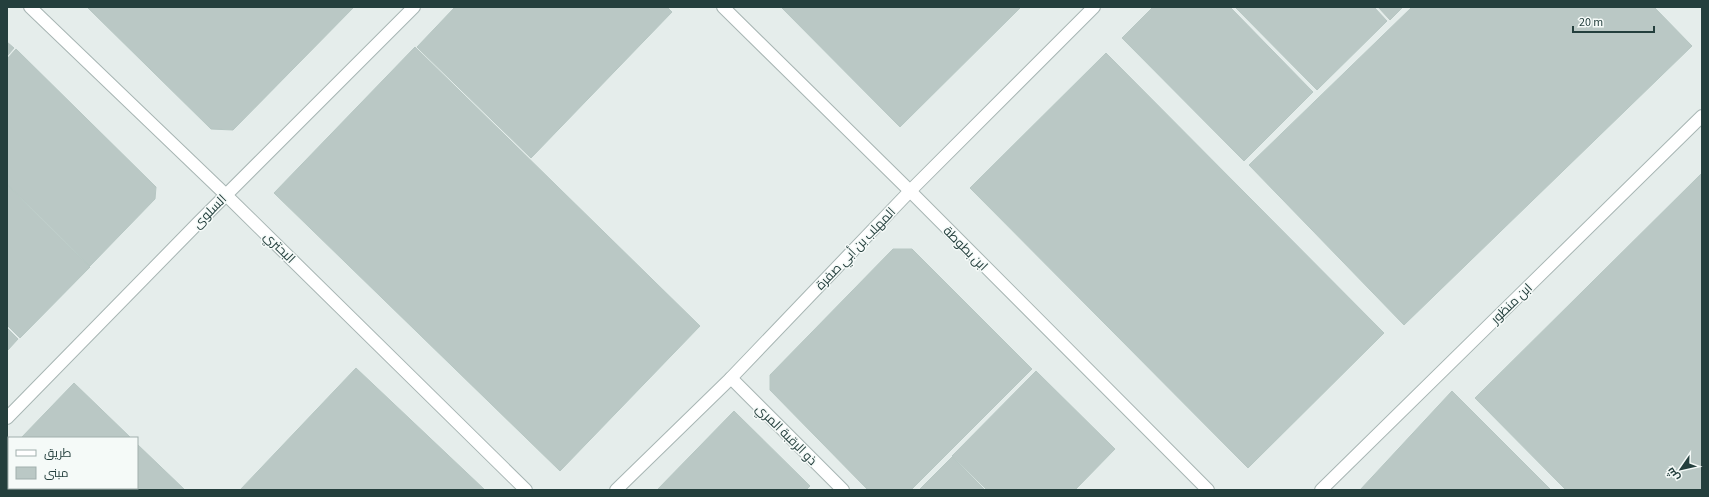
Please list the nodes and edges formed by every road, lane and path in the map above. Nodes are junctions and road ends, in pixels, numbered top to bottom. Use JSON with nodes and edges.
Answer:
{"nodes":[{"id":1,"x":30,"y":7,"type":"edge"},
{"id":2,"x":414,"y":7,"type":"edge"},
{"id":3,"x":723,"y":7,"type":"edge"},
{"id":4,"x":1094,"y":7,"type":"edge"},
{"id":5,"x":1702,"y":116,"type":"edge"},
{"id":6,"x":910,"y":191,"type":"junction"},
{"id":7,"x":226,"y":195,"type":"junction"},
{"id":8,"x":731,"y":378,"type":"junction"},
{"id":9,"x":7,"y":418,"type":"edge"},
{"id":10,"x":526,"y":490,"type":"edge"},
{"id":11,"x":616,"y":490,"type":"edge"},
{"id":12,"x":843,"y":490,"type":"edge"},
{"id":13,"x":1208,"y":490,"type":"edge"},
{"id":14,"x":1321,"y":490,"type":"edge"}],
"edges":[{"from":1,"to":7,"type":"street","name":"البحتري"},
{"from":2,"to":7,"type":"street","name":"السلوى"},
{"from":3,"to":6,"type":"street","name":"ابن بطوطة"},
{"from":4,"to":6,"type":"street","name":"المهلب بن أبي صفرة"},
{"from":5,"to":14,"type":"street","name":"ابن منظور"},
{"from":6,"to":8,"type":"street","name":"المهلب بن أبي صفرة"},
{"from":6,"to":13,"type":"street","name":"ابن بطوطة"},
{"from":7,"to":9,"type":"street","name":"السلوى"},
{"from":7,"to":10,"type":"street","name":"البحتري"},
{"from":8,"to":11,"type":"street","name":"المهلب بن أبي صفرة"},
{"from":8,"to":12,"type":"street","name":"ذو الرقبة المري"}]}
